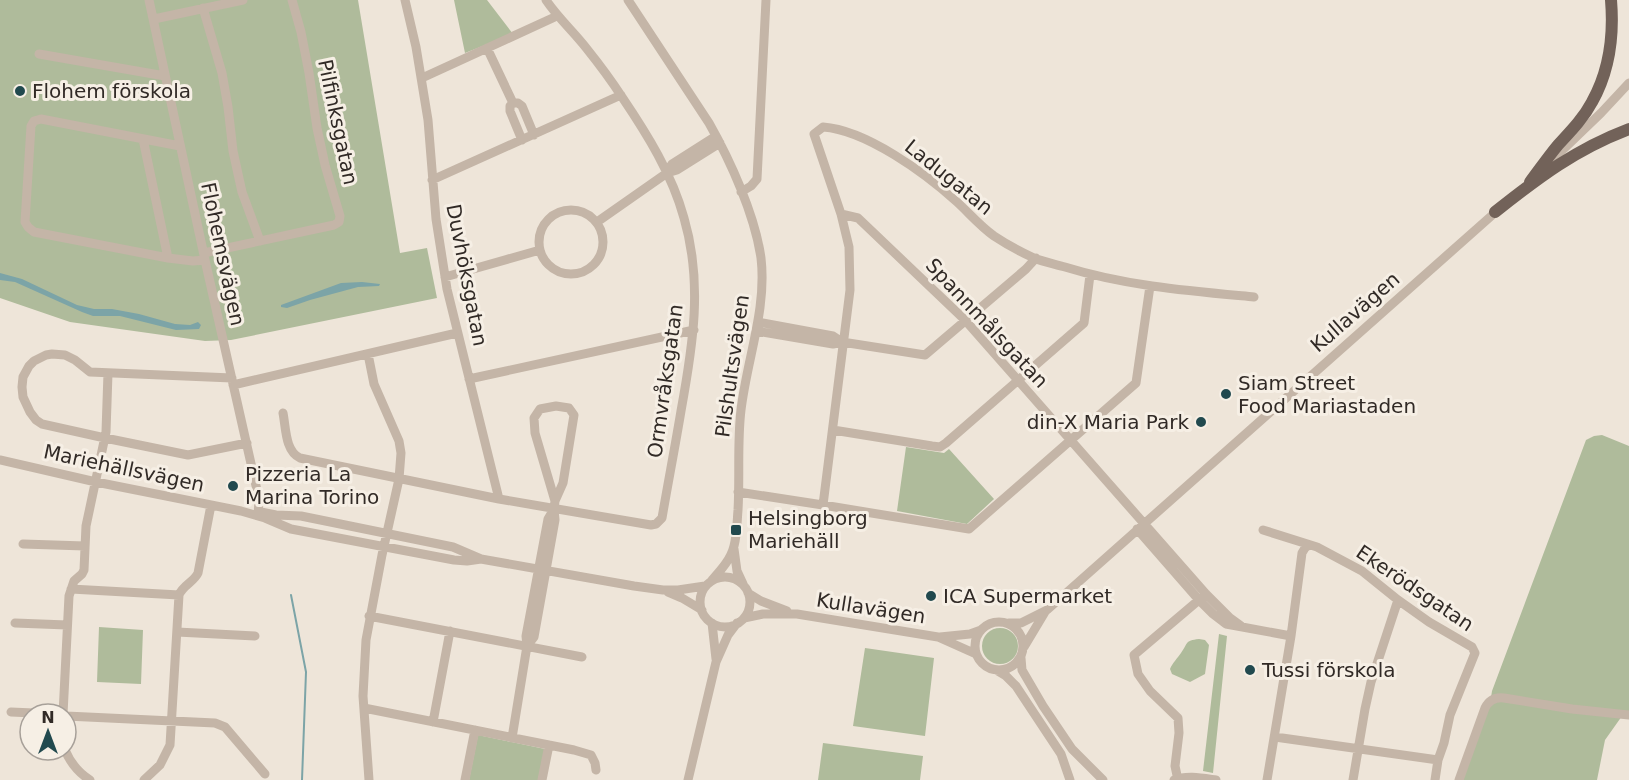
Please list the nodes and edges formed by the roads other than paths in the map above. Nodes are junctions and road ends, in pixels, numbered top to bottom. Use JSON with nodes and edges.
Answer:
{"nodes":[{"id":1,"x":149,"y":0,"type":"edge"},
{"id":2,"x":243,"y":0,"type":"edge"},
{"id":3,"x":292,"y":0,"type":"edge"},
{"id":4,"x":405,"y":0,"type":"edge"},
{"id":5,"x":546,"y":0,"type":"edge"},
{"id":6,"x":628,"y":0,"type":"edge"},
{"id":7,"x":766,"y":0,"type":"edge"},
{"id":8,"x":1611,"y":0,"type":"edge"},
{"id":9,"x":203,"y":8,"type":"junction"},
{"id":10,"x":557,"y":16,"type":"junction"},
{"id":11,"x":154,"y":20,"type":"junction"},
{"id":12,"x":487,"y":48,"type":"junction"},
{"id":13,"x":39,"y":54,"type":"dead end"},
{"id":14,"x":165,"y":76,"type":"junction"},
{"id":15,"x":422,"y":78,"type":"junction"},
{"id":16,"x":1629,"y":83,"type":"edge"},
{"id":17,"x":621,"y":95,"type":"junction"},
{"id":18,"x":513,"y":102,"type":"junction"},
{"id":19,"x":1629,"y":129,"type":"edge"},
{"id":20,"x":534,"y":135,"type":"junction"},
{"id":21,"x":143,"y":139,"type":"junction"},
{"id":22,"x":718,"y":139,"type":"junction"},
{"id":23,"x":522,"y":140,"type":"junction"},
{"id":24,"x":180,"y":146,"type":"junction"},
{"id":25,"x":667,"y":173,"type":"junction"},
{"id":26,"x":432,"y":180,"type":"junction"},
{"id":27,"x":1530,"y":182,"type":"junction"},
{"id":28,"x":741,"y":192,"type":"junction"},
{"id":29,"x":1495,"y":212,"type":"junction"},
{"id":30,"x":841,"y":214,"type":"junction"},
{"id":31,"x":597,"y":222,"type":"junction"},
{"id":32,"x":260,"y":241,"type":"junction"},
{"id":33,"x":540,"y":250,"type":"junction"},
{"id":34,"x":205,"y":257,"type":"junction"},
{"id":35,"x":168,"y":258,"type":"junction"},
{"id":36,"x":1035,"y":258,"type":"junction"},
{"id":37,"x":1090,"y":275,"type":"junction"},
{"id":38,"x":445,"y":277,"type":"junction"},
{"id":39,"x":1150,"y":286,"type":"junction"},
{"id":40,"x":1254,"y":297,"type":"dead end"},
{"id":41,"x":965,"y":320,"type":"junction"},
{"id":42,"x":757,"y":326,"type":"junction"},
{"id":43,"x":694,"y":330,"type":"junction"},
{"id":44,"x":457,"y":333,"type":"junction"},
{"id":45,"x":842,"y":342,"type":"junction"},
{"id":46,"x":368,"y":354,"type":"junction"},
{"id":47,"x":108,"y":373,"type":"junction"},
{"id":48,"x":469,"y":379,"type":"junction"},
{"id":49,"x":1018,"y":380,"type":"junction"},
{"id":50,"x":232,"y":381,"type":"junction"},
{"id":51,"x":283,"y":413,"type":"dead end"},
{"id":52,"x":833,"y":430,"type":"junction"},
{"id":53,"x":105,"y":438,"type":"junction"},
{"id":54,"x":1071,"y":441,"type":"junction"},
{"id":55,"x":247,"y":443,"type":"junction"},
{"id":56,"x":0,"y":460,"type":"edge"},
{"id":57,"x":399,"y":479,"type":"junction"},
{"id":58,"x":96,"y":482,"type":"junction"},
{"id":59,"x":738,"y":492,"type":"junction"},
{"id":60,"x":499,"y":499,"type":"junction"},
{"id":61,"x":554,"y":505,"type":"junction"},
{"id":62,"x":823,"y":505,"type":"junction"},
{"id":63,"x":211,"y":506,"type":"junction"},
{"id":64,"x":258,"y":514,"type":"junction"},
{"id":65,"x":1141,"y":526,"type":"junction"},
{"id":66,"x":1263,"y":530,"type":"dead end"},
{"id":67,"x":387,"y":534,"type":"junction"},
{"id":68,"x":23,"y":544,"type":"dead end"},
{"id":69,"x":1309,"y":545,"type":"junction"},
{"id":70,"x":85,"y":546,"type":"junction"},
{"id":71,"x":384,"y":547,"type":"junction"},
{"id":72,"x":734,"y":549,"type":"junction"},
{"id":73,"x":481,"y":559,"type":"junction"},
{"id":74,"x":542,"y":570,"type":"junction"},
{"id":75,"x":709,"y":583,"type":"junction"},
{"id":76,"x":71,"y":589,"type":"junction"},
{"id":77,"x":663,"y":590,"type":"junction"},
{"id":78,"x":746,"y":590,"type":"junction"},
{"id":79,"x":179,"y":595,"type":"junction"},
{"id":80,"x":1202,"y":597,"type":"junction"},
{"id":81,"x":1398,"y":600,"type":"junction"},
{"id":82,"x":702,"y":610,"type":"junction"},
{"id":83,"x":1047,"y":610,"type":"junction"},
{"id":84,"x":798,"y":614,"type":"junction"},
{"id":85,"x":369,"y":616,"type":"junction"},
{"id":86,"x":740,"y":620,"type":"junction"},
{"id":87,"x":15,"y":623,"type":"dead end"},
{"id":88,"x":712,"y":623,"type":"junction"},
{"id":89,"x":1009,"y":623,"type":"junction"},
{"id":90,"x":67,"y":625,"type":"junction"},
{"id":91,"x":981,"y":630,"type":"junction"},
{"id":92,"x":450,"y":631,"type":"junction"},
{"id":93,"x":177,"y":632,"type":"junction"},
{"id":94,"x":255,"y":636,"type":"dead end"},
{"id":95,"x":1292,"y":636,"type":"junction"},
{"id":96,"x":939,"y":637,"type":"junction"},
{"id":97,"x":527,"y":646,"type":"junction"},
{"id":98,"x":1024,"y":647,"type":"junction"},
{"id":99,"x":976,"y":654,"type":"junction"},
{"id":100,"x":582,"y":657,"type":"dead end"},
{"id":101,"x":1021,"y":658,"type":"junction"},
{"id":102,"x":716,"y":662,"type":"junction"},
{"id":103,"x":996,"y":670,"type":"junction"},
{"id":104,"x":64,"y":702,"type":"edge"},
{"id":105,"x":364,"y":708,"type":"junction"},
{"id":106,"x":11,"y":712,"type":"dead end"},
{"id":107,"x":18,"y":712,"type":"edge"},
{"id":108,"x":1629,"y":715,"type":"edge"},
{"id":109,"x":78,"y":716,"type":"edge"},
{"id":110,"x":172,"y":722,"type":"junction"},
{"id":111,"x":433,"y":722,"type":"junction"},
{"id":112,"x":475,"y":730,"type":"junction"},
{"id":113,"x":1275,"y":737,"type":"junction"},
{"id":114,"x":512,"y":738,"type":"junction"},
{"id":115,"x":549,"y":745,"type":"junction"},
{"id":116,"x":1358,"y":749,"type":"junction"},
{"id":117,"x":1438,"y":760,"type":"junction"},
{"id":118,"x":71,"y":762,"type":"edge"},
{"id":119,"x":596,"y":771,"type":"dead end"},
{"id":120,"x":265,"y":774,"type":"dead end"},
{"id":121,"x":688,"y":779,"type":"edge"},
{"id":122,"x":1176,"y":779,"type":"edge"},
{"id":123,"x":90,"y":780,"type":"edge"},
{"id":124,"x":144,"y":780,"type":"edge"},
{"id":125,"x":369,"y":780,"type":"edge"},
{"id":126,"x":465,"y":780,"type":"edge"},
{"id":127,"x":542,"y":780,"type":"edge"},
{"id":128,"x":1070,"y":780,"type":"edge"},
{"id":129,"x":1103,"y":780,"type":"edge"},
{"id":130,"x":1216,"y":780,"type":"edge"},
{"id":131,"x":1268,"y":780,"type":"edge"},
{"id":132,"x":1353,"y":780,"type":"edge"},
{"id":133,"x":1435,"y":780,"type":"edge"},
{"id":134,"x":1459,"y":780,"type":"edge"}],
"edges":[{"from":1,"to":11,"type":"street","name":"Flohemsvägen"},
{"from":2,"to":9,"type":"street"},
{"from":3,"to":32,"type":"street","name":"Pilfinksgatan"},
{"from":4,"to":15,"type":"street","name":"Duvhöksgatan"},
{"from":5,"to":10,"type":"street","name":"Ormvråksgatan"},
{"from":6,"to":22,"type":"street","name":"Pilshultsvägen"},
{"from":7,"to":28,"type":"street"},
{"from":8,"to":27,"type":"main road"},
{"from":9,"to":11,"type":"street"},
{"from":9,"to":32,"type":"street"},
{"from":10,"to":12,"type":"street"},
{"from":10,"to":17,"type":"street","name":"Ormvråksgatan"},
{"from":11,"to":14,"type":"street","name":"Flohemsvägen"},
{"from":12,"to":15,"type":"street"},
{"from":12,"to":18,"type":"street"},
{"from":13,"to":14,"type":"street"},
{"from":14,"to":24,"type":"street","name":"Flohemsvägen"},
{"from":15,"to":26,"type":"street","name":"Duvhöksgatan"},
{"from":16,"to":27,"type":"street","name":"Kullavägen"},
{"from":17,"to":20,"type":"street"},
{"from":17,"to":25,"type":"street","name":"Ormvråksgatan"},
{"from":18,"to":20,"type":"street"},
{"from":18,"to":23,"type":"street"},
{"from":19,"to":29,"type":"main road"},
{"from":20,"to":23,"type":"street"},
{"from":21,"to":24,"type":"street"},
{"from":21,"to":35,"type":"street"},
{"from":21,"to":35,"type":"street","name":"Pilfinksgatan"},
{"from":22,"to":25,"type":"street"},
{"from":22,"to":28,"type":"street","name":"Pilshultsvägen"},
{"from":23,"to":26,"type":"street"},
{"from":24,"to":34,"type":"street","name":"Flohemsvägen"},
{"from":25,"to":31,"type":"street"},
{"from":25,"to":43,"type":"street","name":"Ormvråksgatan"},
{"from":26,"to":38,"type":"street","name":"Duvhöksgatan"},
{"from":27,"to":29,"type":"street","name":"Kullavägen"},
{"from":28,"to":42,"type":"street","name":"Pilshultsvägen"},
{"from":29,"to":65,"type":"street","name":"Kullavägen"},
{"from":30,"to":36,"type":"street","name":"Ladugatan"},
{"from":30,"to":41,"type":"street","name":"Spannmålsgatan"},
{"from":30,"to":45,"type":"street","name":"Ladugatan"},
{"from":31,"to":33,"type":"street"},
{"from":31,"to":33,"type":"street"},
{"from":32,"to":34,"type":"street","name":"Pilfinksgatan"},
{"from":33,"to":38,"type":"street"},
{"from":34,"to":35,"type":"street","name":"Pilfinksgatan"},
{"from":34,"to":50,"type":"street","name":"Flohemsvägen"},
{"from":36,"to":37,"type":"street","name":"Ladugatan"},
{"from":36,"to":41,"type":"street"},
{"from":37,"to":39,"type":"street","name":"Ladugatan"},
{"from":37,"to":49,"type":"street"},
{"from":38,"to":44,"type":"street","name":"Duvhöksgatan"},
{"from":39,"to":40,"type":"street","name":"Ladugatan"},
{"from":39,"to":54,"type":"street"},
{"from":41,"to":45,"type":"street"},
{"from":41,"to":49,"type":"street","name":"Spannmålsgatan"},
{"from":42,"to":45,"type":"street"},
{"from":42,"to":59,"type":"street","name":"Pilshultsvägen"},
{"from":43,"to":48,"type":"street"},
{"from":43,"to":61,"type":"street","name":"Ormvråksgatan"},
{"from":44,"to":46,"type":"street"},
{"from":44,"to":48,"type":"street","name":"Duvhöksgatan"},
{"from":45,"to":52,"type":"street","name":"Ladugatan"},
{"from":46,"to":50,"type":"street"},
{"from":46,"to":57,"type":"street"},
{"from":47,"to":50,"type":"street"},
{"from":47,"to":53,"type":"street"},
{"from":47,"to":53,"type":"street"},
{"from":48,"to":60,"type":"street","name":"Duvhöksgatan"},
{"from":49,"to":52,"type":"street"},
{"from":49,"to":54,"type":"street","name":"Spannmålsgatan"},
{"from":50,"to":55,"type":"street","name":"Flohemsvägen"},
{"from":51,"to":57,"type":"street"},
{"from":52,"to":62,"type":"street","name":"Ladugatan"},
{"from":53,"to":55,"type":"street"},
{"from":53,"to":58,"type":"street"},
{"from":54,"to":62,"type":"street"},
{"from":54,"to":65,"type":"street","name":"Spannmålsgatan"},
{"from":55,"to":64,"type":"street","name":"Flohemsvägen"},
{"from":56,"to":58,"type":"street","name":"Mariehällsvägen"},
{"from":57,"to":60,"type":"street"},
{"from":57,"to":67,"type":"street"},
{"from":58,"to":63,"type":"street","name":"Mariehällsvägen"},
{"from":58,"to":70,"type":"street"},
{"from":59,"to":62,"type":"street"},
{"from":59,"to":72,"type":"street","name":"Pilshultsvägen"},
{"from":60,"to":61,"type":"street"},
{"from":61,"to":61,"type":"street"},
{"from":61,"to":74,"type":"street"},
{"from":63,"to":64,"type":"street","name":"Mariehällsvägen"},
{"from":63,"to":79,"type":"street"},
{"from":64,"to":67,"type":"street","name":"Mariehällsvägen"},
{"from":64,"to":71,"type":"street","name":"Mariehällsvägen"},
{"from":65,"to":80,"type":"street","name":"Spannmålsgatan"},
{"from":65,"to":83,"type":"street","name":"Kullavägen"},
{"from":66,"to":69,"type":"street","name":"Ekerödsgatan"},
{"from":67,"to":71,"type":"street"},
{"from":67,"to":73,"type":"street","name":"Mariehällsvägen"},
{"from":68,"to":70,"type":"street"},
{"from":69,"to":81,"type":"street","name":"Ekerödsgatan"},
{"from":69,"to":95,"type":"street"},
{"from":70,"to":76,"type":"street"},
{"from":71,"to":73,"type":"street","name":"Mariehällsvägen"},
{"from":71,"to":85,"type":"street"},
{"from":72,"to":75,"type":"street","name":"Pilshultsvägen"},
{"from":72,"to":78,"type":"street","name":"Pilshultsvägen"},
{"from":73,"to":74,"type":"street","name":"Mariehällsvägen"},
{"from":74,"to":77,"type":"street","name":"Mariehällsvägen"},
{"from":74,"to":97,"type":"street"},
{"from":75,"to":77,"type":"street","name":"Mariehällsvägen"},
{"from":75,"to":78,"type":"street"},
{"from":75,"to":82,"type":"street"},
{"from":76,"to":79,"type":"street"},
{"from":76,"to":90,"type":"street"},
{"from":77,"to":82,"type":"street","name":"Mariehällsvägen"},
{"from":78,"to":84,"type":"street","name":"Kullavägen"},
{"from":78,"to":86,"type":"street"},
{"from":79,"to":93,"type":"street"},
{"from":80,"to":95,"type":"street","name":"Spannmålsgatan"},
{"from":80,"to":122,"type":"street"},
{"from":81,"to":116,"type":"street"},
{"from":81,"to":117,"type":"street","name":"Ekerödsgatan"},
{"from":82,"to":88,"type":"street"},
{"from":83,"to":89,"type":"street","name":"Kullavägen"},
{"from":83,"to":98,"type":"street","name":"Kullavägen"},
{"from":84,"to":86,"type":"street","name":"Kullavägen"},
{"from":84,"to":96,"type":"street","name":"Kullavägen"},
{"from":85,"to":92,"type":"street"},
{"from":85,"to":105,"type":"street"},
{"from":86,"to":88,"type":"street"},
{"from":86,"to":102,"type":"street"},
{"from":87,"to":90,"type":"street"},
{"from":88,"to":102,"type":"street"},
{"from":89,"to":91,"type":"street","name":"Kullavägen"},
{"from":89,"to":98,"type":"street"},
{"from":90,"to":104,"type":"street"},
{"from":91,"to":96,"type":"street","name":"Kullavägen"},
{"from":91,"to":99,"type":"street"},
{"from":92,"to":97,"type":"street"},
{"from":92,"to":111,"type":"street"},
{"from":93,"to":94,"type":"street"},
{"from":93,"to":110,"type":"street"},
{"from":95,"to":113,"type":"street"},
{"from":96,"to":99,"type":"street","name":"Kullavägen"},
{"from":97,"to":100,"type":"street"},
{"from":97,"to":114,"type":"street"},
{"from":98,"to":101,"type":"street","name":"Kullavägen"},
{"from":99,"to":103,"type":"street","name":"Kullavägen"},
{"from":101,"to":103,"type":"street"},
{"from":101,"to":129,"type":"street"},
{"from":102,"to":121,"type":"street"},
{"from":103,"to":128,"type":"street","name":"Kullavägen"},
{"from":105,"to":111,"type":"street"},
{"from":105,"to":125,"type":"street"},
{"from":106,"to":107,"type":"street"},
{"from":108,"to":134,"type":"street"},
{"from":109,"to":110,"type":"street"},
{"from":110,"to":120,"type":"street"},
{"from":110,"to":124,"type":"street"},
{"from":111,"to":112,"type":"street"},
{"from":112,"to":114,"type":"street"},
{"from":112,"to":126,"type":"street"},
{"from":113,"to":116,"type":"street"},
{"from":113,"to":131,"type":"street"},
{"from":114,"to":115,"type":"street"},
{"from":115,"to":119,"type":"street"},
{"from":115,"to":127,"type":"street"},
{"from":116,"to":117,"type":"street"},
{"from":116,"to":132,"type":"street"},
{"from":117,"to":133,"type":"street","name":"Ekerödsgatan"},
{"from":118,"to":123,"type":"street"},
{"from":122,"to":130,"type":"street"}]}
